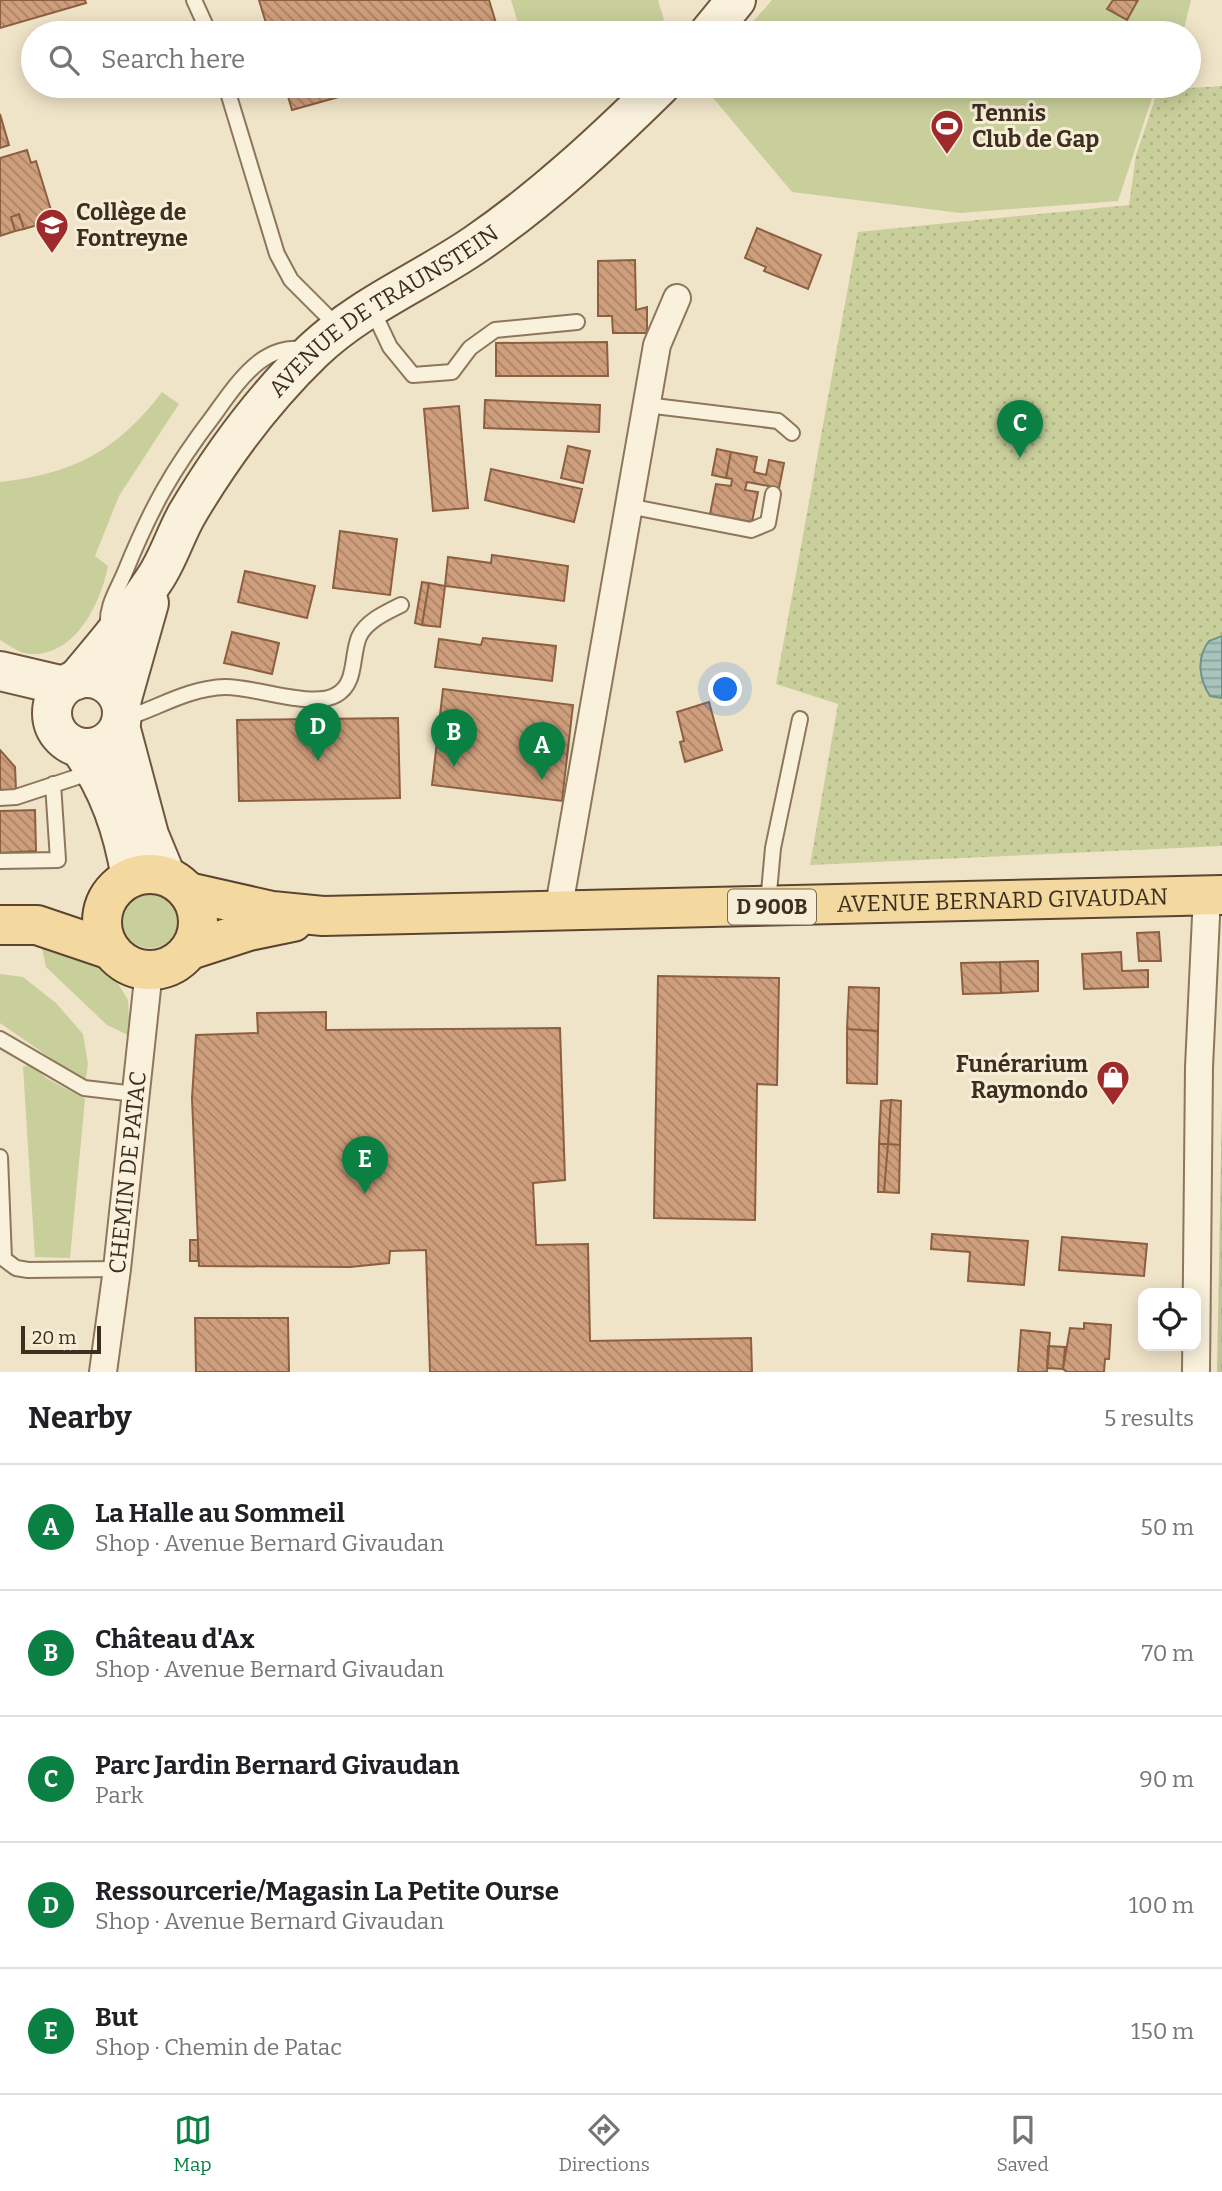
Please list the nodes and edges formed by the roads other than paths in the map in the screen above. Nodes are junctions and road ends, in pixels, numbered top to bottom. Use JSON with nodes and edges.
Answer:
{"nodes":[{"id":1,"x":194,"y":0,"type":"edge"},
{"id":2,"x":736,"y":0,"type":"edge"},
{"id":3,"x":204,"y":21,"type":"edge"},
{"id":4,"x":719,"y":21,"type":"edge"},
{"id":5,"x":230,"y":98,"type":"edge"},
{"id":6,"x":648,"y":98,"type":"edge"},
{"id":7,"x":677,"y":298,"type":"dead end"},
{"id":8,"x":370,"y":307,"type":"junction"},
{"id":9,"x":577,"y":322,"type":"dead end"},
{"id":10,"x":325,"y":340,"type":"junction"},
{"id":11,"x":646,"y":405,"type":"junction"},
{"id":12,"x":792,"y":433,"type":"dead end"},
{"id":13,"x":773,"y":494,"type":"dead end"},
{"id":14,"x":628,"y":506,"type":"junction"},
{"id":15,"x":156,"y":578,"type":"junction"},
{"id":16,"x":401,"y":605,"type":"dead end"},
{"id":17,"x":110,"y":642,"type":"junction"},
{"id":18,"x":0,"y":671,"type":"edge"},
{"id":19,"x":70,"y":683,"type":"junction"},
{"id":20,"x":0,"y":685,"type":"edge"},
{"id":21,"x":121,"y":715,"type":"junction"},
{"id":22,"x":800,"y":719,"type":"dead end"},
{"id":23,"x":53,"y":721,"type":"junction"},
{"id":24,"x":89,"y":760,"type":"junction"},
{"id":25,"x":53,"y":784,"type":"junction"},
{"id":26,"x":0,"y":798,"type":"edge"},
{"id":27,"x":0,"y":861,"type":"edge"},
{"id":28,"x":149,"y":885,"type":"junction"},
{"id":29,"x":1214,"y":895,"type":"edge"},
{"id":30,"x":768,"y":908,"type":"junction"},
{"id":31,"x":558,"y":912,"type":"junction"},
{"id":32,"x":323,"y":916,"type":"junction"},
{"id":33,"x":19,"y":925,"type":"edge"},
{"id":34,"x":111,"y":950,"type":"junction"},
{"id":35,"x":190,"y":950,"type":"junction"},
{"id":36,"x":1213,"y":963,"type":"edge"},
{"id":37,"x":149,"y":971,"type":"junction"},
{"id":38,"x":0,"y":1039,"type":"edge"},
{"id":39,"x":135,"y":1094,"type":"junction"},
{"id":40,"x":0,"y":1157,"type":"edge"},
{"id":41,"x":117,"y":1269,"type":"junction"},
{"id":42,"x":103,"y":1372,"type":"edge"},
{"id":43,"x":1196,"y":1372,"type":"edge"}],
"edges":[{"from":1,"to":3,"type":"lane"},
{"from":2,"to":4,"type":"street"},
{"from":5,"to":10,"type":"lane"},
{"from":6,"to":8,"type":"street","name":"AVENUE DE TRAUNSTEIN"},
{"from":7,"to":11,"type":"street"},
{"from":8,"to":9,"type":"lane"},
{"from":8,"to":10,"type":"street","name":"AVENUE DE TRAUNSTEIN"},
{"from":10,"to":15,"type":"street","name":"AVENUE DE TRAUNSTEIN"},
{"from":10,"to":17,"type":"lane"},
{"from":11,"to":12,"type":"lane"},
{"from":11,"to":14,"type":"street"},
{"from":13,"to":14,"type":"lane"},
{"from":14,"to":31,"type":"street"},
{"from":15,"to":17,"type":"street","name":"AVENUE DE TRAUNSTEIN"},
{"from":15,"to":21,"type":"street","name":"AVENUE DE TRAUNSTEIN"},
{"from":16,"to":21,"type":"lane"},
{"from":17,"to":19,"type":"street","name":"AVENUE DE TRAUNSTEIN"},
{"from":18,"to":19,"type":"street"},
{"from":19,"to":21,"type":"street"},
{"from":19,"to":23,"type":"street"},
{"from":20,"to":23,"type":"street"},
{"from":21,"to":24,"type":"street"},
{"from":21,"to":28,"type":"street"},
{"from":22,"to":30,"type":"lane"},
{"from":23,"to":24,"type":"street"},
{"from":24,"to":25,"type":"lane"},
{"from":24,"to":28,"type":"street"},
{"from":25,"to":26,"type":"lane"},
{"from":25,"to":27,"type":"lane"},
{"from":28,"to":32,"type":"main road","number":"D 900B"},
{"from":28,"to":33,"type":"main road"},
{"from":28,"to":34,"type":"main road"},
{"from":28,"to":35,"type":"main road"},
{"from":29,"to":30,"type":"main road","name":"AVENUE BERNARD GIVAUDAN","number":"D 900B"},
{"from":29,"to":36,"type":"street"},
{"from":30,"to":31,"type":"main road","name":"AVENUE BERNARD GIVAUDAN","number":"D 900B"},
{"from":31,"to":32,"type":"main road","name":"AVENUE BERNARD GIVAUDAN","number":"D 900B"},
{"from":32,"to":35,"type":"main road","number":"D 900B"},
{"from":33,"to":34,"type":"main road"},
{"from":34,"to":37,"type":"main road"},
{"from":35,"to":37,"type":"main road"},
{"from":36,"to":43,"type":"street"},
{"from":37,"to":39,"type":"street","name":"CHEMIN DE PATAC"},
{"from":38,"to":39,"type":"lane"},
{"from":39,"to":41,"type":"street","name":"CHEMIN DE PATAC"},
{"from":40,"to":41,"type":"lane"},
{"from":41,"to":42,"type":"street","name":"CHEMIN DE PATAC"}]}
